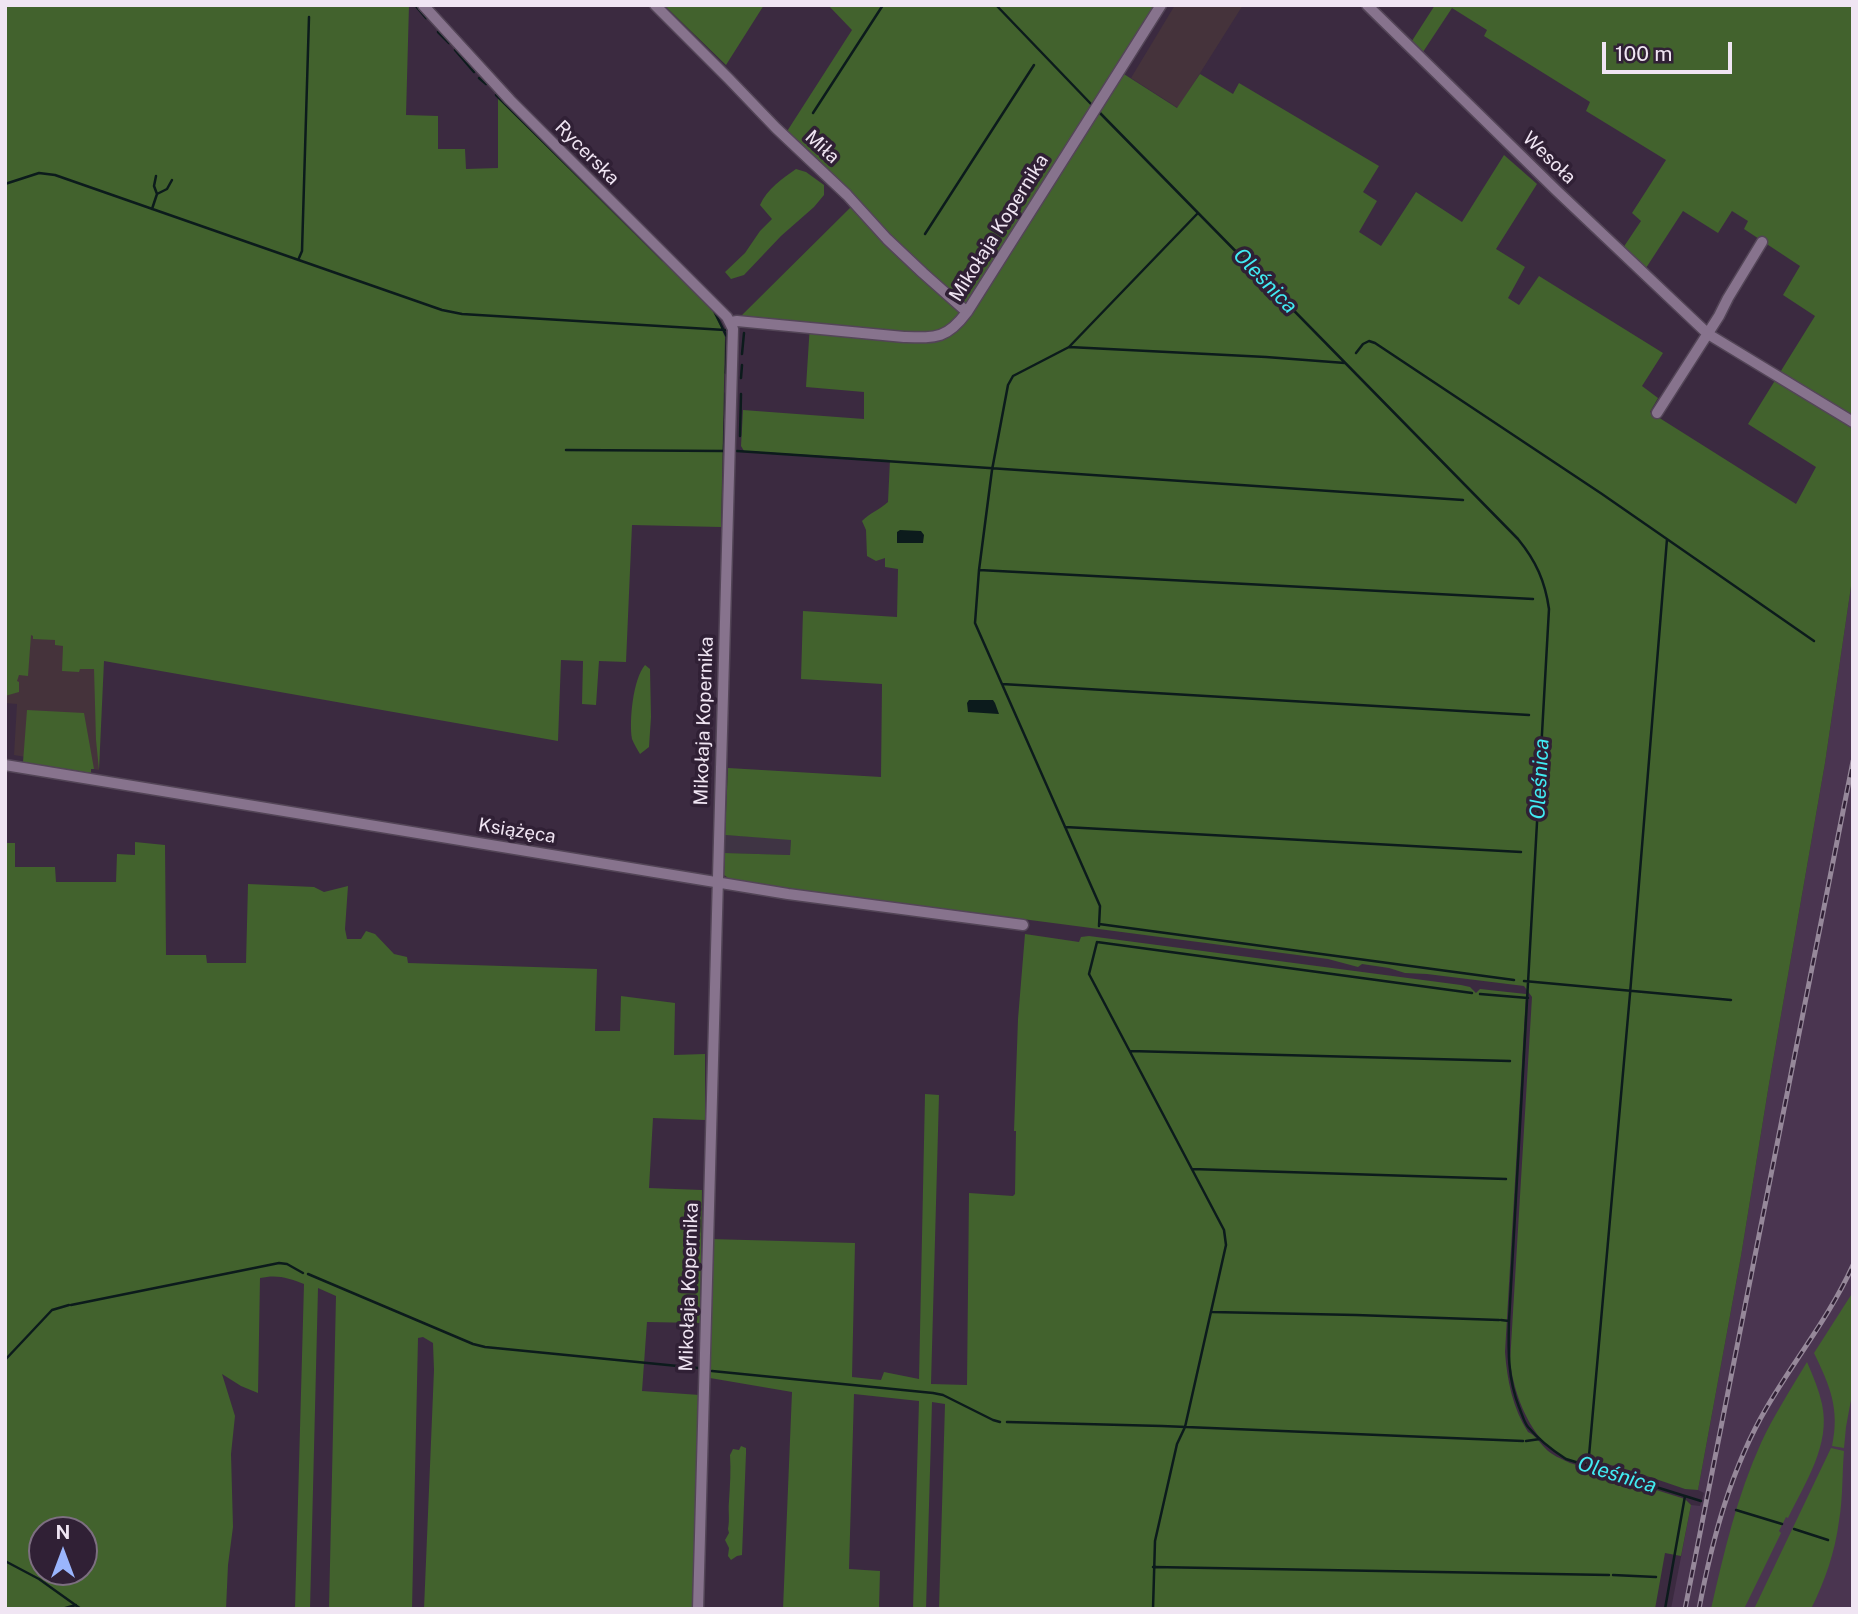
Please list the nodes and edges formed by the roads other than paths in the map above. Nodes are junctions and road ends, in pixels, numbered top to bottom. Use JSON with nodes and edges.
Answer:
{"nodes":[{"id":1,"x":423,"y":5,"type":"edge"},
{"id":2,"x":655,"y":5,"type":"edge"},
{"id":3,"x":1161,"y":5,"type":"edge"},
{"id":4,"x":1367,"y":5,"type":"edge"},
{"id":5,"x":1762,"y":242,"type":"dead end"},
{"id":6,"x":967,"y":312,"type":"junction"},
{"id":7,"x":731,"y":322,"type":"junction"},
{"id":8,"x":1708,"y":334,"type":"junction"},
{"id":9,"x":1657,"y":413,"type":"dead end"},
{"id":10,"x":1853,"y":422,"type":"edge"},
{"id":11,"x":5,"y":765,"type":"edge"},
{"id":12,"x":718,"y":882,"type":"junction"},
{"id":13,"x":1023,"y":925,"type":"dead end"},
{"id":14,"x":698,"y":1609,"type":"edge"}],
"edges":[{"from":1,"to":7,"type":"street","name":"Rycerska"},
{"from":2,"to":6,"type":"street","name":"Miła"},
{"from":3,"to":6,"type":"street","name":"Mikołaja Kopernika"},
{"from":4,"to":8,"type":"street","name":"Wesoła"},
{"from":5,"to":8,"type":"street"},
{"from":6,"to":7,"type":"street","name":"Mikołaja Kopernika"},
{"from":7,"to":12,"type":"street","name":"Mikołaja Kopernika"},
{"from":8,"to":9,"type":"street"},
{"from":8,"to":10,"type":"street","name":"Wesoła"},
{"from":11,"to":12,"type":"street","name":"Książęca"},
{"from":12,"to":13,"type":"street","name":"Książęca"},
{"from":12,"to":14,"type":"street","name":"Mikołaja Kopernika"}]}
